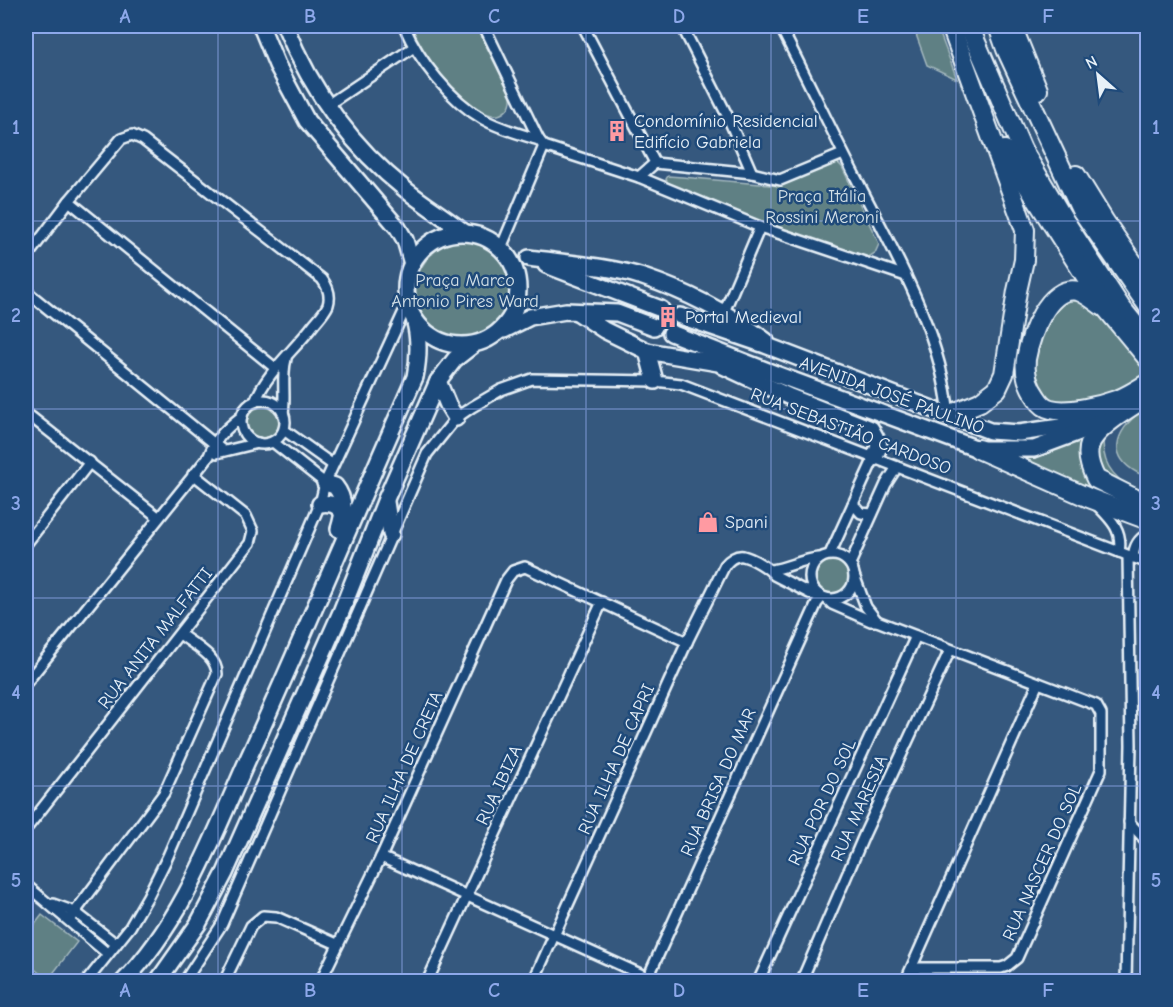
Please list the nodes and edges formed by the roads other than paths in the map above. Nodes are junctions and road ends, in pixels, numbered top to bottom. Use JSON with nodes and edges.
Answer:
{"nodes":[{"id":1,"x":261,"y":26,"type":"edge"},
{"id":2,"x":285,"y":26,"type":"edge"},
{"id":3,"x":404,"y":26,"type":"edge"},
{"id":4,"x":484,"y":26,"type":"edge"},
{"id":5,"x":583,"y":26,"type":"edge"},
{"id":6,"x":682,"y":26,"type":"edge"},
{"id":7,"x":780,"y":26,"type":"edge"},
{"id":8,"x":951,"y":26,"type":"edge"},
{"id":9,"x":969,"y":26,"type":"edge"},
{"id":10,"x":998,"y":26,"type":"edge"},
{"id":11,"x":1012,"y":26,"type":"edge"},
{"id":12,"x":414,"y":47,"type":"junction"},
{"id":13,"x":326,"y":106,"type":"junction"},
{"id":14,"x":986,"y":120,"type":"junction"},
{"id":15,"x":542,"y":143,"type":"junction"},
{"id":16,"x":843,"y":154,"type":"junction"},
{"id":17,"x":655,"y":163,"type":"junction"},
{"id":18,"x":752,"y":173,"type":"junction"},
{"id":19,"x":639,"y":177,"type":"junction"},
{"id":20,"x":69,"y":201,"type":"junction"},
{"id":21,"x":760,"y":227,"type":"junction"},
{"id":22,"x":465,"y":233,"type":"junction"},
{"id":23,"x":502,"y":249,"type":"junction"},
{"id":24,"x":26,"y":258,"type":"edge"},
{"id":25,"x":529,"y":258,"type":"junction"},
{"id":26,"x":412,"y":264,"type":"junction"},
{"id":27,"x":906,"y":276,"type":"junction"},
{"id":28,"x":1148,"y":284,"type":"edge"},
{"id":29,"x":26,"y":291,"type":"edge"},
{"id":30,"x":408,"y":303,"type":"junction"},
{"id":31,"x":1148,"y":306,"type":"edge"},
{"id":32,"x":1105,"y":308,"type":"junction"},
{"id":33,"x":661,"y":309,"type":"dead end"},
{"id":34,"x":577,"y":312,"type":"junction"},
{"id":35,"x":724,"y":312,"type":"junction"},
{"id":36,"x":680,"y":316,"type":"dead end"},
{"id":37,"x":414,"y":319,"type":"junction"},
{"id":38,"x":654,"y":327,"type":"dead end"},
{"id":39,"x":499,"y":332,"type":"junction"},
{"id":40,"x":671,"y":333,"type":"dead end"},
{"id":41,"x":1148,"y":341,"type":"edge"},
{"id":42,"x":473,"y":345,"type":"junction"},
{"id":43,"x":647,"y":351,"type":"junction"},
{"id":44,"x":783,"y":353,"type":"junction"},
{"id":45,"x":287,"y":357,"type":"junction"},
{"id":46,"x":1148,"y":358,"type":"edge"},
{"id":47,"x":710,"y":360,"type":"junction"},
{"id":48,"x":275,"y":368,"type":"junction"},
{"id":49,"x":773,"y":373,"type":"junction"},
{"id":50,"x":438,"y":381,"type":"junction"},
{"id":51,"x":655,"y":381,"type":"junction"},
{"id":52,"x":1139,"y":395,"type":"edge"},
{"id":53,"x":255,"y":402,"type":"junction"},
{"id":54,"x":26,"y":413,"type":"edge"},
{"id":55,"x":283,"y":413,"type":"junction"},
{"id":56,"x":950,"y":415,"type":"junction"},
{"id":57,"x":242,"y":417,"type":"junction"},
{"id":58,"x":456,"y":418,"type":"junction"},
{"id":59,"x":284,"y":430,"type":"junction"},
{"id":60,"x":273,"y":442,"type":"junction"},
{"id":61,"x":258,"y":443,"type":"junction"},
{"id":62,"x":213,"y":444,"type":"junction"},
{"id":63,"x":978,"y":449,"type":"junction"},
{"id":64,"x":222,"y":450,"type":"junction"},
{"id":65,"x":209,"y":456,"type":"junction"},
{"id":66,"x":874,"y":458,"type":"junction"},
{"id":67,"x":90,"y":462,"type":"junction"},
{"id":68,"x":333,"y":465,"type":"junction"},
{"id":69,"x":897,"y":467,"type":"junction"},
{"id":70,"x":193,"y":474,"type":"junction"},
{"id":71,"x":325,"y":483,"type":"junction"},
{"id":72,"x":1089,"y":498,"type":"junction"},
{"id":73,"x":386,"y":499,"type":"junction"},
{"id":74,"x":320,"y":504,"type":"junction"},
{"id":75,"x":853,"y":504,"type":"junction"},
{"id":76,"x":1148,"y":505,"type":"edge"},
{"id":77,"x":872,"y":514,"type":"junction"},
{"id":78,"x":344,"y":515,"type":"junction"},
{"id":79,"x":158,"y":517,"type":"junction"},
{"id":80,"x":1148,"y":520,"type":"edge"},
{"id":81,"x":391,"y":534,"type":"junction"},
{"id":82,"x":1148,"y":534,"type":"edge"},
{"id":83,"x":26,"y":544,"type":"edge"},
{"id":84,"x":830,"y":554,"type":"junction"},
{"id":85,"x":1127,"y":555,"type":"junction"},
{"id":86,"x":819,"y":558,"type":"junction"},
{"id":87,"x":333,"y":562,"type":"junction"},
{"id":88,"x":1148,"y":563,"type":"edge"},
{"id":89,"x":850,"y":564,"type":"junction"},
{"id":90,"x":771,"y":570,"type":"junction"},
{"id":91,"x":854,"y":575,"type":"junction"},
{"id":92,"x":822,"y":597,"type":"junction"},
{"id":93,"x":602,"y":603,"type":"junction"},
{"id":94,"x":341,"y":612,"type":"junction"},
{"id":95,"x":877,"y":621,"type":"junction"},
{"id":96,"x":180,"y":634,"type":"junction"},
{"id":97,"x":916,"y":636,"type":"junction"},
{"id":98,"x":687,"y":642,"type":"junction"},
{"id":99,"x":950,"y":650,"type":"junction"},
{"id":100,"x":291,"y":665,"type":"junction"},
{"id":101,"x":26,"y":683,"type":"edge"},
{"id":102,"x":1038,"y":683,"type":"junction"},
{"id":103,"x":1129,"y":822,"type":"junction"},
{"id":104,"x":26,"y":829,"type":"edge"},
{"id":105,"x":1148,"y":843,"type":"edge"},
{"id":106,"x":381,"y":857,"type":"junction"},
{"id":107,"x":26,"y":885,"type":"edge"},
{"id":108,"x":466,"y":894,"type":"junction"},
{"id":109,"x":50,"y":903,"type":"junction"},
{"id":110,"x":75,"y":912,"type":"junction"},
{"id":111,"x":69,"y":920,"type":"junction"},
{"id":112,"x":554,"y":934,"type":"junction"},
{"id":113,"x":116,"y":944,"type":"junction"},
{"id":114,"x":337,"y":944,"type":"junction"},
{"id":115,"x":108,"y":954,"type":"junction"},
{"id":116,"x":910,"y":972,"type":"junction"},
{"id":117,"x":647,"y":979,"type":"edge"},
{"id":118,"x":86,"y":981,"type":"edge"},
{"id":119,"x":123,"y":981,"type":"edge"},
{"id":120,"x":157,"y":981,"type":"edge"},
{"id":121,"x":184,"y":981,"type":"edge"},
{"id":122,"x":224,"y":981,"type":"edge"},
{"id":123,"x":320,"y":981,"type":"edge"},
{"id":124,"x":427,"y":981,"type":"edge"},
{"id":125,"x":533,"y":981,"type":"edge"},
{"id":126,"x":658,"y":981,"type":"edge"},
{"id":127,"x":758,"y":981,"type":"edge"},
{"id":128,"x":801,"y":981,"type":"edge"},
{"id":129,"x":905,"y":981,"type":"edge"},
{"id":130,"x":1126,"y":981,"type":"edge"}],
"edges":[{"from":1,"to":26,"type":"main road"},
{"from":2,"to":13,"type":"main road"},
{"from":3,"to":12,"type":"street"},
{"from":4,"to":15,"type":"street"},
{"from":5,"to":17,"type":"street"},
{"from":6,"to":18,"type":"street"},
{"from":7,"to":16,"type":"street"},
{"from":8,"to":14,"type":"highway"},
{"from":9,"to":41,"type":"highway"},
{"from":10,"to":31,"type":"highway"},
{"from":11,"to":28,"type":"highway"},
{"from":12,"to":13,"type":"street"},
{"from":12,"to":15,"type":"street"},
{"from":13,"to":22,"type":"main road"},
{"from":14,"to":32,"type":"highway"},
{"from":14,"to":56,"type":"highway"},
{"from":15,"to":19,"type":"street"},
{"from":15,"to":23,"type":"street"},
{"from":16,"to":18,"type":"street"},
{"from":16,"to":27,"type":"street"},
{"from":17,"to":18,"type":"street"},
{"from":17,"to":19,"type":"street"},
{"from":19,"to":21,"type":"street"},
{"from":20,"to":24,"type":"street"},
{"from":20,"to":45,"type":"street"},
{"from":20,"to":48,"type":"street"},
{"from":21,"to":27,"type":"street"},
{"from":21,"to":35,"type":"street"},
{"from":22,"to":23,"type":"main road"},
{"from":22,"to":26,"type":"main road"},
{"from":23,"to":25,"type":"main road"},
{"from":23,"to":39,"type":"main road"},
{"from":25,"to":33,"type":"main road"},
{"from":25,"to":35,"type":"main road"},
{"from":26,"to":30,"type":"main road"},
{"from":27,"to":56,"type":"street"},
{"from":29,"to":62,"type":"street"},
{"from":30,"to":37,"type":"main road"},
{"from":30,"to":68,"type":"street"},
{"from":32,"to":46,"type":"highway"},
{"from":32,"to":52,"type":"highway"},
{"from":34,"to":38,"type":"main road"},
{"from":34,"to":39,"type":"main road"},
{"from":34,"to":43,"type":"main road"},
{"from":35,"to":44,"type":"main road"},
{"from":36,"to":44,"type":"main road","name":"AVENIDA JOSÉ PAULINO"},
{"from":37,"to":42,"type":"main road"},
{"from":37,"to":87,"type":"main road"},
{"from":39,"to":42,"type":"main road"},
{"from":40,"to":49,"type":"main road","name":"AVENIDA JOSÉ PAULINO"},
{"from":42,"to":50,"type":"main road"},
{"from":43,"to":47,"type":"main road"},
{"from":43,"to":51,"type":"main road"},
{"from":44,"to":56,"type":"main road","name":"AVENIDA JOSÉ PAULINO"},
{"from":45,"to":48,"type":"street"},
{"from":45,"to":55,"type":"street"},
{"from":47,"to":49,"type":"main road"},
{"from":47,"to":66,"type":"main road"},
{"from":48,"to":53,"type":"street"},
{"from":49,"to":63,"type":"main road","name":"AVENIDA JOSÉ PAULINO"},
{"from":50,"to":58,"type":"main road"},
{"from":50,"to":73,"type":"main road"},
{"from":51,"to":58,"type":"street","name":"RUA SEBASTIÃO CARDOSO"},
{"from":51,"to":66,"type":"street","name":"RUA SEBASTIÃO CARDOSO"},
{"from":52,"to":56,"type":"main road","name":"AVENIDA JOSÉ PAULINO"},
{"from":52,"to":63,"type":"main road","name":"AVENIDA JOSÉ PAULINO"},
{"from":52,"to":76,"type":"highway"},
{"from":53,"to":55,"type":"street"},
{"from":53,"to":57,"type":"street"},
{"from":54,"to":67,"type":"street"},
{"from":55,"to":59,"type":"street"},
{"from":57,"to":61,"type":"street"},
{"from":57,"to":62,"type":"street"},
{"from":58,"to":81,"type":"street"},
{"from":59,"to":60,"type":"street"},
{"from":59,"to":68,"type":"street"},
{"from":60,"to":61,"type":"street"},
{"from":60,"to":71,"type":"street"},
{"from":61,"to":64,"type":"street"},
{"from":62,"to":64,"type":"street"},
{"from":62,"to":65,"type":"street"},
{"from":63,"to":72,"type":"highway"},
{"from":64,"to":65,"type":"street"},
{"from":65,"to":70,"type":"street"},
{"from":66,"to":69,"type":"street","name":"RUA SEBASTIÃO CARDOSO"},
{"from":66,"to":75,"type":"street"},
{"from":67,"to":79,"type":"street"},
{"from":67,"to":83,"type":"street"},
{"from":68,"to":71,"type":"street"},
{"from":69,"to":77,"type":"street"},
{"from":69,"to":85,"type":"street","name":"RUA SEBASTIÃO CARDOSO"},
{"from":70,"to":79,"type":"street"},
{"from":70,"to":96,"type":"street","name":"RUA ANITA MALFATTI"},
{"from":71,"to":74,"type":"street"},
{"from":71,"to":78,"type":"main road"},
{"from":72,"to":80,"type":"highway"},
{"from":72,"to":85,"type":"street"},
{"from":73,"to":81,"type":"main road"},
{"from":73,"to":94,"type":"main road"},
{"from":74,"to":78,"type":"main road"},
{"from":74,"to":113,"type":"street"},
{"from":75,"to":77,"type":"street"},
{"from":75,"to":84,"type":"street"},
{"from":77,"to":89,"type":"street"},
{"from":78,"to":87,"type":"main road"},
{"from":79,"to":101,"type":"street"},
{"from":81,"to":121,"type":"street"},
{"from":82,"to":85,"type":"street"},
{"from":84,"to":86,"type":"street"},
{"from":84,"to":89,"type":"street"},
{"from":85,"to":88,"type":"street","name":"RUA SEBASTIÃO CARDOSO"},
{"from":85,"to":103,"type":"street"},
{"from":86,"to":90,"type":"street"},
{"from":86,"to":92,"type":"street"},
{"from":87,"to":100,"type":"main road"},
{"from":89,"to":91,"type":"street"},
{"from":90,"to":92,"type":"street"},
{"from":90,"to":98,"type":"street","name":"RUA ILHA DE CAPRI"},
{"from":91,"to":92,"type":"street"},
{"from":91,"to":95,"type":"street"},
{"from":92,"to":95,"type":"street"},
{"from":92,"to":117,"type":"street","name":"RUA BRISA DO MAR"},
{"from":93,"to":98,"type":"street"},
{"from":93,"to":106,"type":"street","name":"RUA ILHA DE CRETA"},
{"from":93,"to":108,"type":"street","name":"RUA IBIZA"},
{"from":94,"to":100,"type":"main road"},
{"from":94,"to":120,"type":"main road"},
{"from":95,"to":97,"type":"street"},
{"from":96,"to":104,"type":"street","name":"RUA ANITA MALFATTI"},
{"from":96,"to":110,"type":"street"},
{"from":97,"to":99,"type":"street"},
{"from":97,"to":127,"type":"street","name":"RUA POR DO SOL"},
{"from":98,"to":112,"type":"street","name":"RUA ILHA DE CAPRI"},
{"from":99,"to":102,"type":"street"},
{"from":99,"to":128,"type":"street","name":"RUA MARESIA"},
{"from":100,"to":119,"type":"main road"},
{"from":102,"to":116,"type":"street"},
{"from":102,"to":116,"type":"street","name":"RUA NASCER DO SOL"},
{"from":103,"to":105,"type":"street"},
{"from":103,"to":130,"type":"street"},
{"from":106,"to":108,"type":"street"},
{"from":106,"to":114,"type":"street","name":"RUA ILHA DE CRETA"},
{"from":107,"to":109,"type":"street"},
{"from":108,"to":112,"type":"street"},
{"from":108,"to":124,"type":"street","name":"RUA IBIZA"},
{"from":109,"to":110,"type":"street"},
{"from":109,"to":111,"type":"street"},
{"from":110,"to":111,"type":"street"},
{"from":110,"to":113,"type":"street"},
{"from":111,"to":115,"type":"street"},
{"from":112,"to":117,"type":"street"},
{"from":112,"to":125,"type":"street","name":"RUA ILHA DE CAPRI"},
{"from":113,"to":115,"type":"street"},
{"from":114,"to":122,"type":"street"},
{"from":114,"to":123,"type":"street","name":"RUA ILHA DE CRETA"},
{"from":115,"to":118,"type":"street"},
{"from":116,"to":129,"type":"street"},
{"from":117,"to":126,"type":"street"}]}
